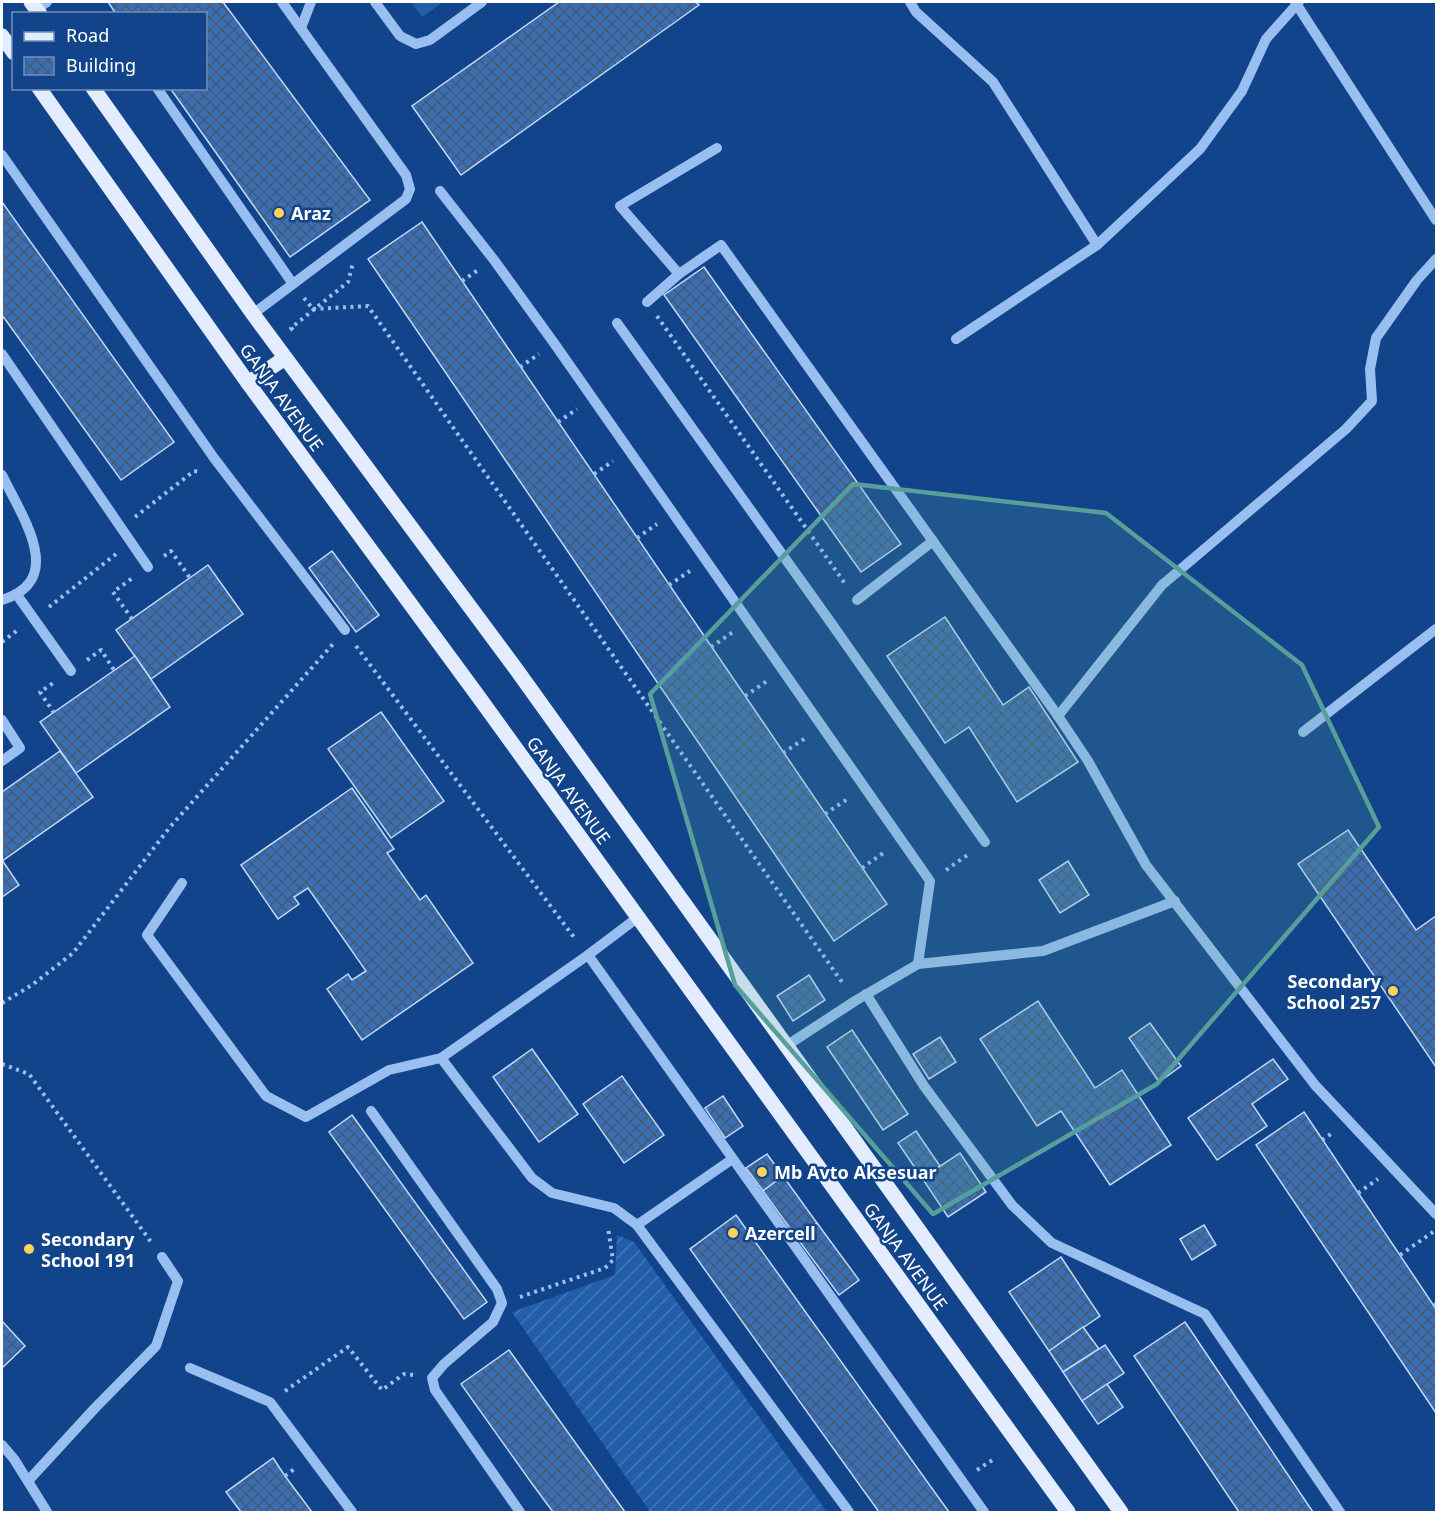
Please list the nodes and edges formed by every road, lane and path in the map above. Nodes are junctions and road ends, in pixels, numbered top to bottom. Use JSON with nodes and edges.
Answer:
{"nodes":[{"id":1,"x":282,"y":2,"type":"edge"},
{"id":2,"x":311,"y":2,"type":"edge"},
{"id":3,"x":375,"y":2,"type":"edge"},
{"id":4,"x":482,"y":2,"type":"edge"},
{"id":5,"x":910,"y":2,"type":"edge"},
{"id":6,"x":1297,"y":2,"type":"edge"},
{"id":7,"x":300,"y":28,"type":"junction"},
{"id":8,"x":2,"y":36,"type":"edge"},
{"id":9,"x":12,"y":49,"type":"edge"},
{"id":10,"x":40,"y":90,"type":"edge"},
{"id":11,"x":94,"y":90,"type":"edge"},
{"id":12,"x":158,"y":90,"type":"edge"},
{"id":13,"x":717,"y":148,"type":"dead end"},
{"id":14,"x":2,"y":155,"type":"edge"},
{"id":15,"x":440,"y":191,"type":"dead end"},
{"id":16,"x":1437,"y":220,"type":"edge"},
{"id":17,"x":1097,"y":245,"type":"junction"},
{"id":18,"x":1437,"y":259,"type":"edge"},
{"id":19,"x":680,"y":274,"type":"junction"},
{"id":20,"x":348,"y":282,"type":"dead end"},
{"id":21,"x":293,"y":284,"type":"junction"},
{"id":22,"x":647,"y":302,"type":"joint"},
{"id":23,"x":253,"y":314,"type":"junction"},
{"id":24,"x":617,"y":323,"type":"dead end"},
{"id":25,"x":956,"y":339,"type":"dead end"},
{"id":26,"x":2,"y":354,"type":"edge"},
{"id":27,"x":285,"y":358,"type":"junction"},
{"id":28,"x":248,"y":383,"type":"junction"},
{"id":29,"x":2,"y":475,"type":"edge"},
{"id":30,"x":231,"y":480,"type":"junction"},
{"id":31,"x":121,"y":528,"type":"junction"},
{"id":32,"x":933,"y":540,"type":"junction"},
{"id":33,"x":131,"y":542,"type":"junction"},
{"id":34,"x":148,"y":567,"type":"dead end"},
{"id":35,"x":18,"y":595,"type":"junction"},
{"id":36,"x":2,"y":600,"type":"edge"},
{"id":37,"x":856,"y":600,"type":"joint"},
{"id":38,"x":34,"y":618,"type":"junction"},
{"id":39,"x":748,"y":621,"type":"junction"},
{"id":40,"x":1437,"y":629,"type":"edge"},
{"id":41,"x":345,"y":630,"type":"junction"},
{"id":42,"x":711,"y":647,"type":"dead end"},
{"id":43,"x":783,"y":670,"type":"junction"},
{"id":44,"x":71,"y":671,"type":"dead end"},
{"id":45,"x":745,"y":696,"type":"dead end"},
{"id":46,"x":1058,"y":716,"type":"junction"},
{"id":47,"x":2,"y":720,"type":"edge"},
{"id":48,"x":822,"y":726,"type":"junction"},
{"id":49,"x":1303,"y":732,"type":"dead end"},
{"id":50,"x":783,"y":753,"type":"dead end"},
{"id":51,"x":2,"y":761,"type":"edge"},
{"id":52,"x":865,"y":787,"type":"junction"},
{"id":53,"x":825,"y":814,"type":"dead end"},
{"id":54,"x":902,"y":840,"type":"junction"},
{"id":55,"x":985,"y":842,"type":"joint"},
{"id":56,"x":862,"y":868,"type":"dead end"},
{"id":57,"x":930,"y":881,"type":"junction"},
{"id":58,"x":182,"y":883,"type":"dead end"},
{"id":59,"x":1175,"y":901,"type":"junction"},
{"id":60,"x":637,"y":918,"type":"junction"},
{"id":61,"x":588,"y":955,"type":"junction"},
{"id":62,"x":918,"y":964,"type":"junction"},
{"id":63,"x":866,"y":994,"type":"junction"},
{"id":64,"x":855,"y":1001,"type":"junction"},
{"id":65,"x":2,"y":1003,"type":"edge"},
{"id":66,"x":786,"y":1046,"type":"junction"},
{"id":67,"x":441,"y":1058,"type":"junction"},
{"id":68,"x":2,"y":1064,"type":"edge"},
{"id":69,"x":371,"y":1111,"type":"dead end"},
{"id":70,"x":731,"y":1160,"type":"junction"},
{"id":71,"x":614,"y":1208,"type":"junction"},
{"id":72,"x":1437,"y":1214,"type":"edge"},
{"id":73,"x":637,"y":1225,"type":"junction"},
{"id":74,"x":1437,"y":1230,"type":"edge"},
{"id":75,"x":1400,"y":1255,"type":"dead end"},
{"id":76,"x":162,"y":1257,"type":"joint"},
{"id":77,"x":502,"y":1303,"type":"junction"},
{"id":78,"x":190,"y":1368,"type":"dead end"},
{"id":79,"x":404,"y":1374,"type":"dead end"},
{"id":80,"x":270,"y":1402,"type":"junction"},
{"id":81,"x":2,"y":1444,"type":"edge"},
{"id":82,"x":28,"y":1481,"type":"junction"},
{"id":83,"x":47,"y":1512,"type":"edge"},
{"id":84,"x":352,"y":1512,"type":"edge"},
{"id":85,"x":520,"y":1512,"type":"edge"},
{"id":86,"x":849,"y":1512,"type":"edge"},
{"id":87,"x":984,"y":1512,"type":"edge"},
{"id":88,"x":1068,"y":1512,"type":"edge"},
{"id":89,"x":1121,"y":1512,"type":"edge"},
{"id":90,"x":1340,"y":1512,"type":"edge"}],
"edges":[{"from":1,"to":7,"type":"street"},
{"from":2,"to":7,"type":"street"},
{"from":3,"to":4,"type":"street"},
{"from":5,"to":17,"type":"street"},
{"from":6,"to":16,"type":"street"},
{"from":6,"to":17,"type":"street"},
{"from":7,"to":21,"type":"street"},
{"from":8,"to":9,"type":"main road"},
{"from":10,"to":28,"type":"main road","name":"GANJA AVENUE"},
{"from":11,"to":23,"type":"main road","name":"GANJA AVENUE"},
{"from":12,"to":21,"type":"street"},
{"from":13,"to":19,"type":"street"},
{"from":14,"to":30,"type":"street"},
{"from":15,"to":39,"type":"street"},
{"from":17,"to":25,"type":"street"},
{"from":18,"to":46,"type":"street"},
{"from":19,"to":22,"type":"street"},
{"from":19,"to":32,"type":"street"},
{"from":20,"to":64,"type":"path"},
{"from":21,"to":23,"type":"street"},
{"from":22,"to":37,"type":"path"},
{"from":23,"to":27,"type":"main road","name":"GANJA AVENUE"},
{"from":24,"to":55,"type":"street"},
{"from":26,"to":31,"type":"street"},
{"from":27,"to":28,"type":"main road"},
{"from":27,"to":66,"type":"main road","name":"GANJA AVENUE"},
{"from":28,"to":60,"type":"main road","name":"GANJA AVENUE"},
{"from":29,"to":35,"type":"street"},
{"from":30,"to":31,"type":"path"},
{"from":30,"to":41,"type":"street"},
{"from":31,"to":33,"type":"street"},
{"from":32,"to":37,"type":"street"},
{"from":32,"to":46,"type":"street"},
{"from":33,"to":34,"type":"street"},
{"from":33,"to":38,"type":"path"},
{"from":35,"to":36,"type":"street"},
{"from":35,"to":38,"type":"street"},
{"from":38,"to":44,"type":"street"},
{"from":39,"to":42,"type":"path"},
{"from":39,"to":43,"type":"street"},
{"from":40,"to":49,"type":"street"},
{"from":41,"to":61,"type":"path"},
{"from":41,"to":65,"type":"path"},
{"from":43,"to":45,"type":"path"},
{"from":43,"to":48,"type":"street"},
{"from":46,"to":59,"type":"street"},
{"from":47,"to":51,"type":"street"},
{"from":48,"to":50,"type":"path"},
{"from":48,"to":52,"type":"street"},
{"from":52,"to":53,"type":"path"},
{"from":52,"to":54,"type":"street"},
{"from":54,"to":56,"type":"path"},
{"from":54,"to":57,"type":"street"},
{"from":55,"to":57,"type":"path"},
{"from":57,"to":62,"type":"street"},
{"from":58,"to":67,"type":"street"},
{"from":59,"to":62,"type":"street"},
{"from":59,"to":72,"type":"street"},
{"from":60,"to":61,"type":"street"},
{"from":60,"to":88,"type":"main road","name":"GANJA AVENUE"},
{"from":61,"to":67,"type":"street"},
{"from":61,"to":70,"type":"street"},
{"from":62,"to":63,"type":"street"},
{"from":63,"to":64,"type":"street"},
{"from":63,"to":90,"type":"street"},
{"from":64,"to":66,"type":"street"},
{"from":66,"to":89,"type":"main road","name":"GANJA AVENUE"},
{"from":67,"to":71,"type":"street"},
{"from":68,"to":76,"type":"path"},
{"from":69,"to":77,"type":"street"},
{"from":70,"to":73,"type":"street"},
{"from":70,"to":87,"type":"street"},
{"from":71,"to":73,"type":"street"},
{"from":71,"to":77,"type":"path"},
{"from":73,"to":86,"type":"street"},
{"from":74,"to":75,"type":"path"},
{"from":76,"to":82,"type":"street"},
{"from":77,"to":85,"type":"street"},
{"from":78,"to":80,"type":"street"},
{"from":79,"to":80,"type":"path"},
{"from":80,"to":84,"type":"street"},
{"from":81,"to":82,"type":"street"},
{"from":82,"to":83,"type":"street"}]}
